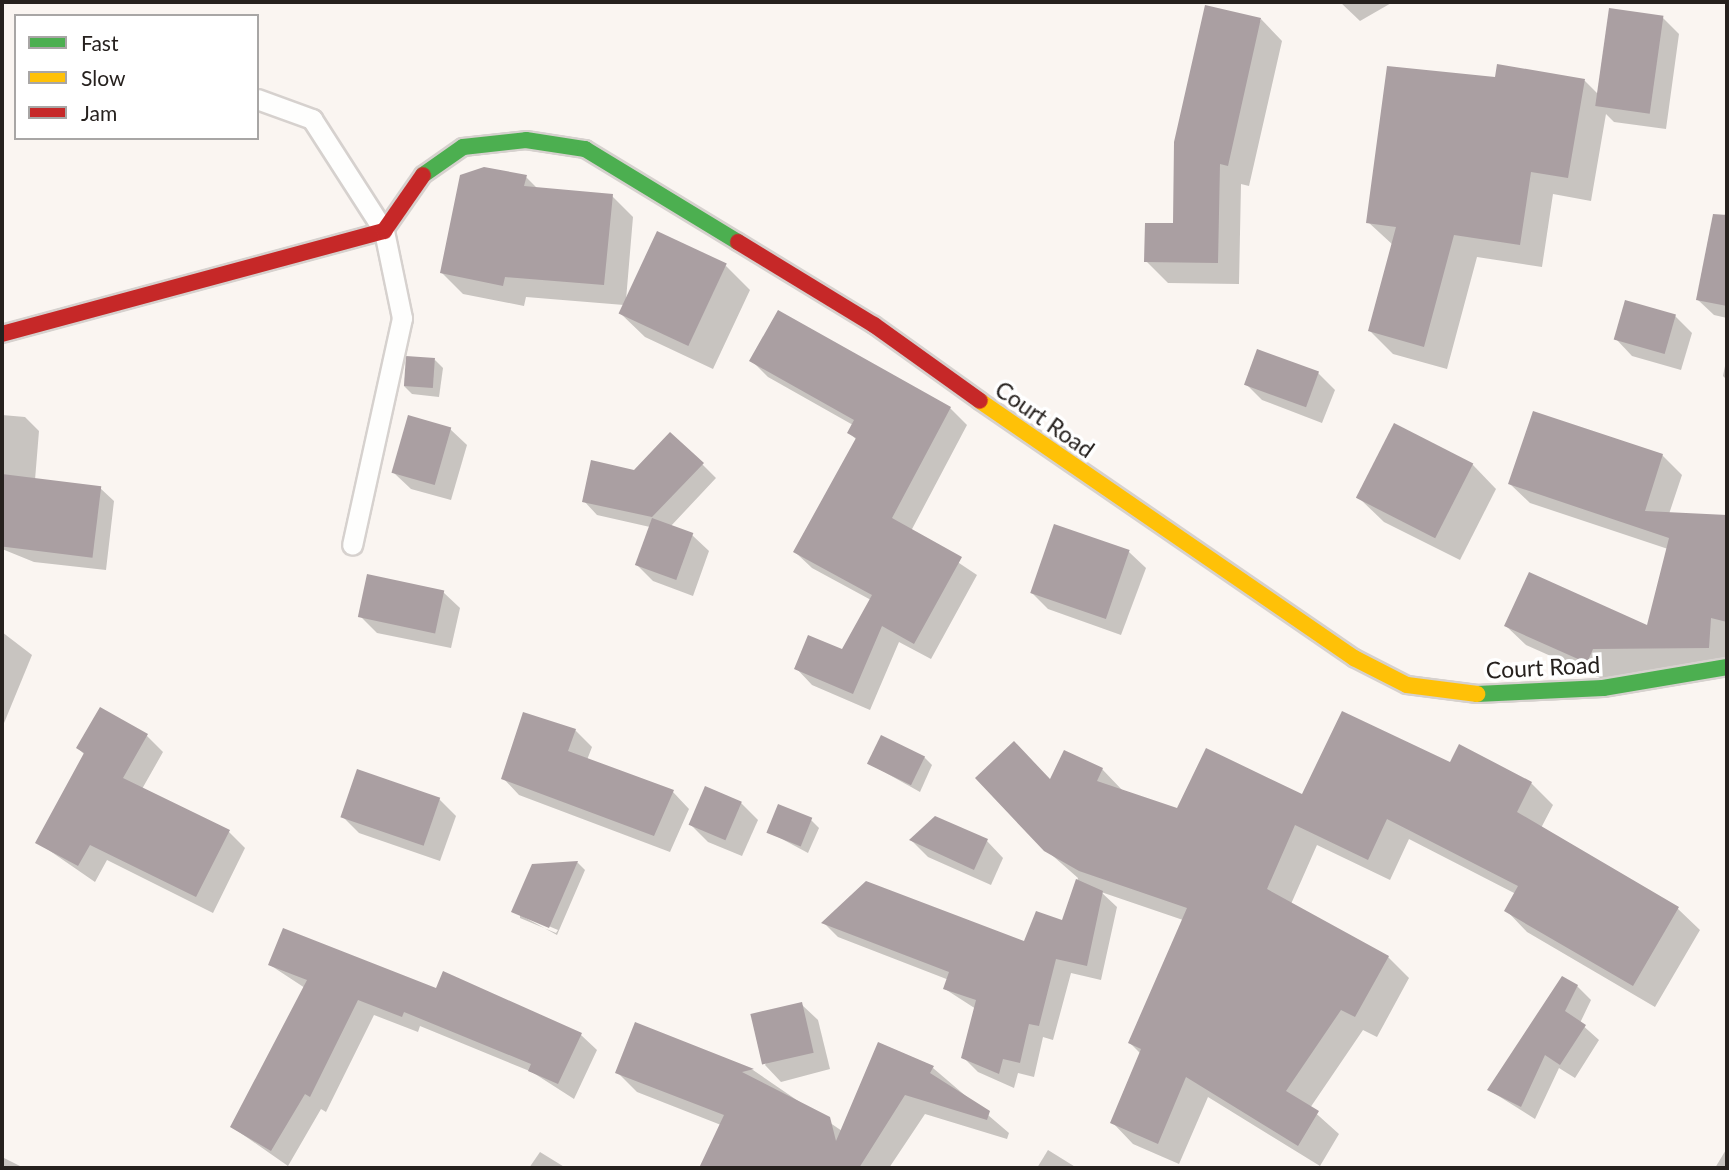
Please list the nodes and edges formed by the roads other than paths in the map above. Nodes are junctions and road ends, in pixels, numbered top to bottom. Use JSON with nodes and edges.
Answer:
{"nodes":[{"id":1,"x":259,"y":100,"type":"edge"},
{"id":2,"x":384,"y":231,"type":"junction"},
{"id":3,"x":2,"y":334,"type":"edge"},
{"id":4,"x":352,"y":545,"type":"dead end"},
{"id":5,"x":1727,"y":667,"type":"edge"}],
"edges":[{"from":1,"to":2,"type":"lane"},
{"from":2,"to":3,"type":"street"},
{"from":2,"to":4,"type":"lane"},
{"from":2,"to":5,"type":"street","name":"Court Road"}]}
